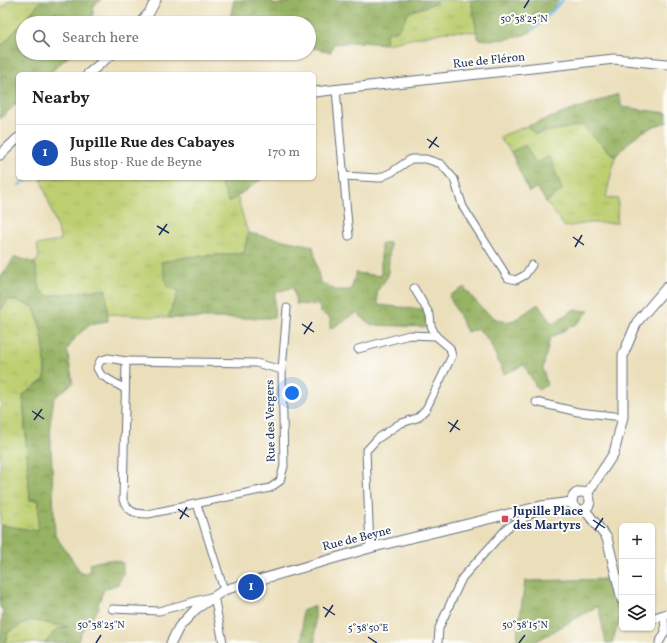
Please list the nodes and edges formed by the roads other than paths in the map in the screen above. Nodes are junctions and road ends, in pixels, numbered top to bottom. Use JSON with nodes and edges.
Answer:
{"nodes":[{"id":1,"x":155,"y":2,"type":"edge"},
{"id":2,"x":145,"y":16,"type":"edge"},
{"id":3,"x":105,"y":60,"type":"edge"},
{"id":4,"x":667,"y":64,"type":"edge"},
{"id":5,"x":90,"y":72,"type":"edge"},
{"id":6,"x":336,"y":90,"type":"junction"},
{"id":7,"x":316,"y":92,"type":"edge"},
{"id":8,"x":16,"y":140,"type":"edge"},
{"id":9,"x":0,"y":155,"type":"edge"},
{"id":10,"x":344,"y":176,"type":"junction"},
{"id":11,"x":349,"y":236,"type":"dead end"},
{"id":12,"x":532,"y":265,"type":"dead end"},
{"id":13,"x":667,"y":287,"type":"edge"},
{"id":14,"x":414,"y":288,"type":"dead end"},
{"id":15,"x":286,"y":308,"type":"dead end"},
{"id":16,"x":436,"y":336,"type":"junction"},
{"id":17,"x":358,"y":349,"type":"dead end"},
{"id":18,"x":126,"y":362,"type":"junction"},
{"id":19,"x":282,"y":370,"type":"junction"},
{"id":20,"x":125,"y":389,"type":"junction"},
{"id":21,"x":536,"y":402,"type":"dead end"},
{"id":22,"x":624,"y":417,"type":"junction"},
{"id":23,"x":587,"y":494,"type":"junction"},
{"id":24,"x":572,"y":502,"type":"junction"},
{"id":25,"x":197,"y":504,"type":"junction"},
{"id":26,"x":541,"y":506,"type":"junction"},
{"id":27,"x":586,"y":510,"type":"junction"},
{"id":28,"x":370,"y":548,"type":"junction"},
{"id":29,"x":224,"y":590,"type":"junction"},
{"id":30,"x":621,"y":595,"type":"edge"},
{"id":31,"x":214,"y":596,"type":"junction"},
{"id":32,"x":112,"y":609,"type":"dead end"},
{"id":33,"x":665,"y":615,"type":"edge"},
{"id":34,"x":655,"y":618,"type":"edge"},
{"id":35,"x":171,"y":643,"type":"edge"},
{"id":36,"x":223,"y":643,"type":"edge"},
{"id":37,"x":438,"y":643,"type":"edge"},
{"id":38,"x":659,"y":643,"type":"edge"}],
"edges":[{"from":1,"to":2,"type":"street"},
{"from":3,"to":5,"type":"street"},
{"from":4,"to":6,"type":"street","name":"Rue de Fléron"},
{"from":6,"to":7,"type":"street","name":"Rue de Fléron"},
{"from":6,"to":10,"type":"street"},
{"from":8,"to":9,"type":"street"},
{"from":10,"to":11,"type":"street"},
{"from":10,"to":12,"type":"street"},
{"from":13,"to":22,"type":"street"},
{"from":14,"to":16,"type":"street"},
{"from":15,"to":19,"type":"street","name":"Rue des Vergers"},
{"from":16,"to":17,"type":"street"},
{"from":16,"to":28,"type":"street"},
{"from":18,"to":19,"type":"street","name":"Rue des Vergers"},
{"from":18,"to":20,"type":"street","name":"Rue des Vergers"},
{"from":18,"to":20,"type":"street","name":"Rue des Vergers"},
{"from":19,"to":25,"type":"street","name":"Rue des Vergers"},
{"from":20,"to":25,"type":"street","name":"Rue des Vergers"},
{"from":21,"to":22,"type":"street"},
{"from":22,"to":23,"type":"street"},
{"from":23,"to":24,"type":"street"},
{"from":23,"to":27,"type":"street"},
{"from":24,"to":26,"type":"street","name":"Rue de Beyne"},
{"from":24,"to":27,"type":"street"},
{"from":25,"to":29,"type":"street"},
{"from":26,"to":28,"type":"street","name":"Rue de Beyne"},
{"from":26,"to":37,"type":"street"},
{"from":27,"to":30,"type":"street"},
{"from":28,"to":29,"type":"street","name":"Rue de Beyne"},
{"from":29,"to":31,"type":"street","name":"Rue de Beyne"},
{"from":31,"to":32,"type":"street"},
{"from":31,"to":35,"type":"street","name":"Rue de Beyne"},
{"from":31,"to":36,"type":"street"},
{"from":33,"to":34,"type":"street"},
{"from":33,"to":38,"type":"street"}]}
